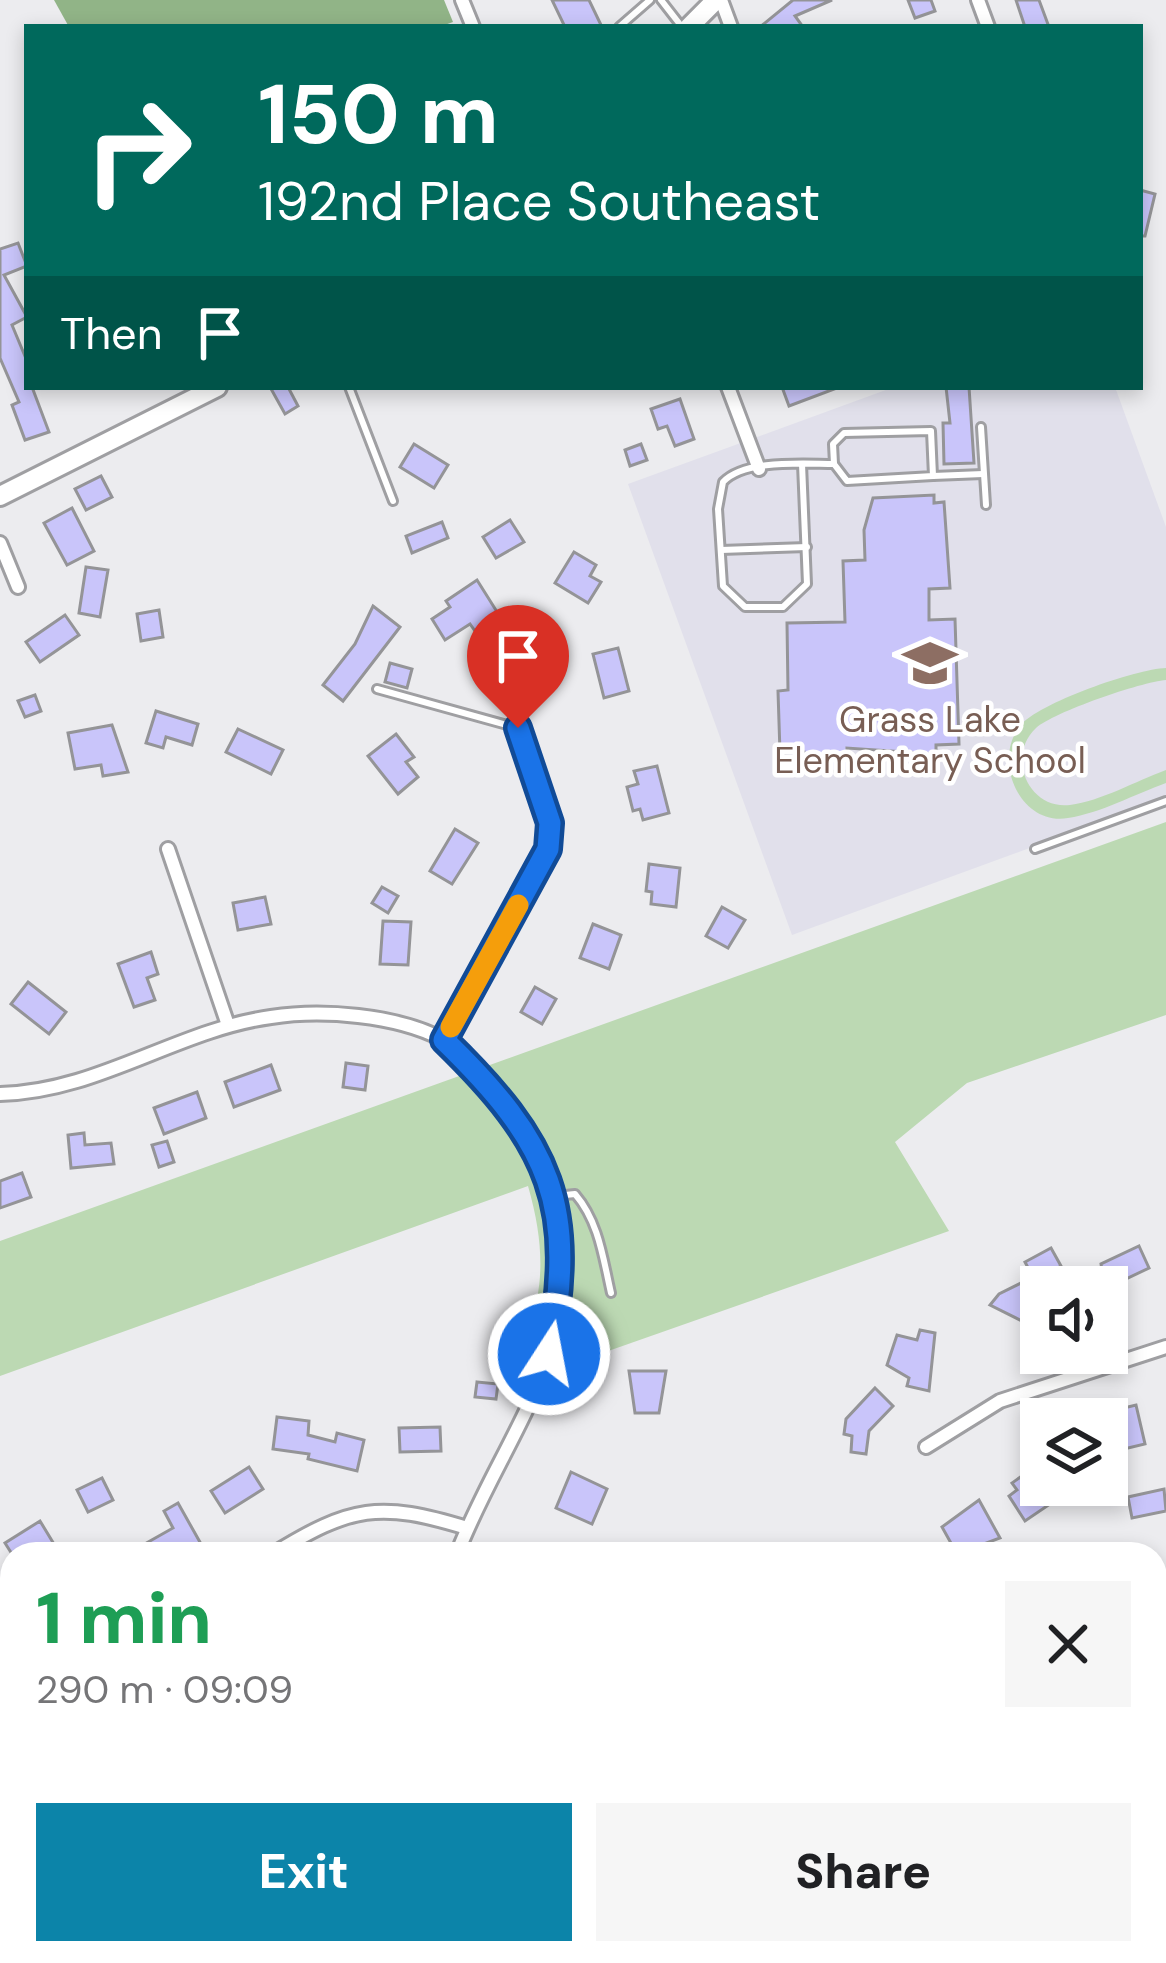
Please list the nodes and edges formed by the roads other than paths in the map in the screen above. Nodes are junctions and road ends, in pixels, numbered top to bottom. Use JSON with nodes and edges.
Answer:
{"nodes":[{"id":1,"x":650,"y":0,"type":"edge"},
{"id":2,"x":662,"y":0,"type":"edge"},
{"id":3,"x":718,"y":0,"type":"edge"},
{"id":4,"x":622,"y":24,"type":"edge"},
{"id":5,"x":683,"y":24,"type":"edge"},
{"id":6,"x":690,"y":24,"type":"edge"},
{"id":7,"x":211,"y":390,"type":"edge"},
{"id":8,"x":350,"y":390,"type":"edge"},
{"id":9,"x":729,"y":390,"type":"edge"},
{"id":10,"x":981,"y":427,"type":"dead end"},
{"id":11,"x":802,"y":464,"type":"junction"},
{"id":12,"x":834,"y":464,"type":"junction"},
{"id":13,"x":759,"y":469,"type":"junction"},
{"id":14,"x":984,"y":473,"type":"junction"},
{"id":15,"x":933,"y":476,"type":"junction"},
{"id":16,"x":0,"y":496,"type":"edge"},
{"id":17,"x":392,"y":501,"type":"dead end"},
{"id":18,"x":986,"y":505,"type":"dead end"},
{"id":19,"x":0,"y":543,"type":"edge"},
{"id":20,"x":807,"y":547,"type":"junction"},
{"id":21,"x":721,"y":550,"type":"junction"},
{"id":22,"x":18,"y":587,"type":"dead end"},
{"id":23,"x":377,"y":689,"type":"dead end"},
{"id":24,"x":518,"y":728,"type":"joint"},
{"id":25,"x":1166,"y":801,"type":"edge"},
{"id":26,"x":168,"y":849,"type":"dead end"},
{"id":27,"x":1035,"y":849,"type":"dead end"},
{"id":28,"x":228,"y":1025,"type":"junction"},
{"id":29,"x":444,"y":1040,"type":"junction"},
{"id":30,"x":0,"y":1094,"type":"edge"},
{"id":31,"x":554,"y":1196,"type":"junction"},
{"id":32,"x":611,"y":1293,"type":"dead end"},
{"id":33,"x":1166,"y":1347,"type":"edge"},
{"id":34,"x":926,"y":1448,"type":"dead end"},
{"id":35,"x":467,"y":1528,"type":"junction"},
{"id":36,"x":292,"y":1542,"type":"edge"},
{"id":37,"x":462,"y":1542,"type":"edge"}],
"edges":[{"from":1,"to":4,"type":"lane"},
{"from":2,"to":5,"type":"lane"},
{"from":3,"to":6,"type":"street"},
{"from":7,"to":16,"type":"street"},
{"from":8,"to":17,"type":"lane"},
{"from":9,"to":13,"type":"street"},
{"from":10,"to":14,"type":"lane"},
{"from":11,"to":12,"type":"lane"},
{"from":11,"to":13,"type":"lane"},
{"from":11,"to":20,"type":"lane"},
{"from":12,"to":15,"type":"lane"},
{"from":12,"to":15,"type":"lane"},
{"from":13,"to":21,"type":"lane"},
{"from":14,"to":15,"type":"lane"},
{"from":14,"to":18,"type":"lane"},
{"from":19,"to":22,"type":"street"},
{"from":20,"to":21,"type":"lane"},
{"from":20,"to":21,"type":"lane"},
{"from":23,"to":24,"type":"lane"},
{"from":24,"to":29,"type":"street"},
{"from":25,"to":27,"type":"lane"},
{"from":26,"to":28,"type":"street"},
{"from":28,"to":29,"type":"street"},
{"from":28,"to":30,"type":"street"},
{"from":29,"to":31,"type":"street"},
{"from":31,"to":32,"type":"lane"},
{"from":31,"to":35,"type":"street"},
{"from":33,"to":34,"type":"street"},
{"from":35,"to":36,"type":"street"},
{"from":35,"to":37,"type":"street"}]}
